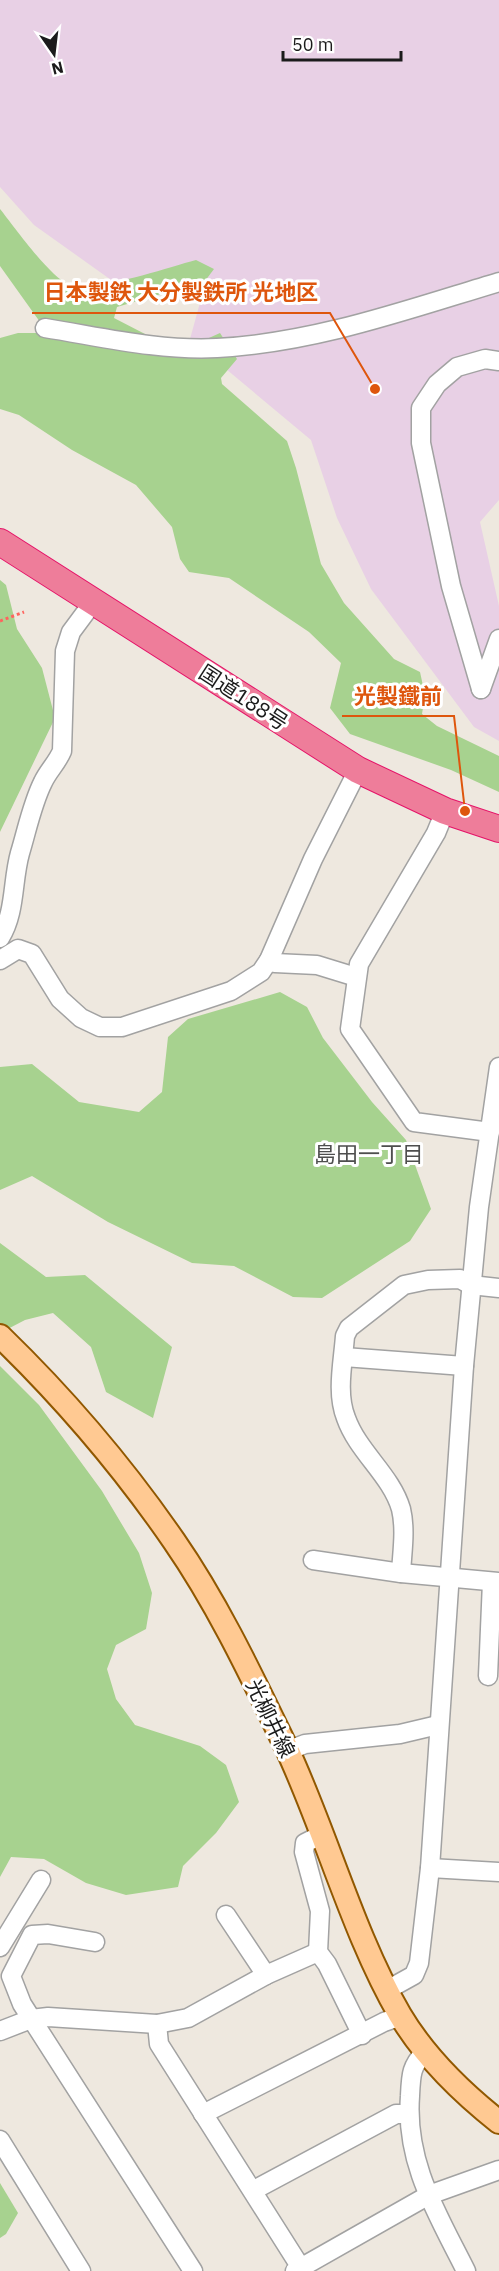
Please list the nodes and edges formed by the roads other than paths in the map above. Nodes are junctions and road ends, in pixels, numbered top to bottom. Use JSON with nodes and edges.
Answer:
{"nodes":[{"id":1,"x":499,"y":282,"type":"edge"},
{"id":2,"x":45,"y":328,"type":"dead end"},
{"id":3,"x":499,"y":362,"type":"edge"},
{"id":4,"x":0,"y":542,"type":"edge"},
{"id":5,"x":93,"y":601,"type":"junction"},
{"id":6,"x":499,"y":639,"type":"edge"},
{"id":7,"x":358,"y":770,"type":"junction"},
{"id":8,"x":445,"y":811,"type":"junction"},
{"id":9,"x":499,"y":829,"type":"edge"},
{"id":10,"x":3,"y":933,"type":"edge"},
{"id":11,"x":18,"y":949,"type":"junction"},
{"id":12,"x":0,"y":960,"type":"edge"},
{"id":13,"x":269,"y":960,"type":"junction"},
{"id":14,"x":356,"y":977,"type":"junction"},
{"id":15,"x":499,"y":1067,"type":"edge"},
{"id":16,"x":490,"y":1132,"type":"junction"},
{"id":17,"x":471,"y":1285,"type":"junction"},
{"id":18,"x":499,"y":1287,"type":"edge"},
{"id":19,"x":0,"y":1336,"type":"edge"},
{"id":20,"x":344,"y":1357,"type":"junction"},
{"id":21,"x":464,"y":1366,"type":"junction"},
{"id":22,"x":314,"y":1560,"type":"dead end"},
{"id":23,"x":400,"y":1573,"type":"junction"},
{"id":24,"x":448,"y":1578,"type":"junction"},
{"id":25,"x":496,"y":1582,"type":"edge"},
{"id":26,"x":488,"y":1676,"type":"dead end"},
{"id":27,"x":438,"y":1725,"type":"junction"},
{"id":28,"x":287,"y":1751,"type":"junction"},
{"id":29,"x":323,"y":1834,"type":"junction"},
{"id":30,"x":430,"y":1868,"type":"junction"},
{"id":31,"x":499,"y":1872,"type":"edge"},
{"id":32,"x":41,"y":1880,"type":"dead end"},
{"id":33,"x":226,"y":1915,"type":"dead end"},
{"id":34,"x":95,"y":1942,"type":"dead end"},
{"id":35,"x":0,"y":1947,"type":"edge"},
{"id":36,"x":318,"y":1952,"type":"junction"},
{"id":37,"x":266,"y":1975,"type":"junction"},
{"id":38,"x":0,"y":1980,"type":"edge"},
{"id":39,"x":387,"y":1990,"type":"junction"},
{"id":40,"x":27,"y":2012,"type":"junction"},
{"id":41,"x":401,"y":2016,"type":"junction"},
{"id":42,"x":157,"y":2024,"type":"junction"},
{"id":43,"x":0,"y":2031,"type":"edge"},
{"id":44,"x":362,"y":2035,"type":"junction"},
{"id":45,"x":426,"y":2050,"type":"junction"},
{"id":46,"x":409,"y":2114,"type":"junction"},
{"id":47,"x":203,"y":2115,"type":"junction"},
{"id":48,"x":499,"y":2122,"type":"edge"},
{"id":49,"x":0,"y":2140,"type":"edge"},
{"id":50,"x":499,"y":2170,"type":"edge"},
{"id":51,"x":254,"y":2190,"type":"junction"},
{"id":52,"x":429,"y":2195,"type":"junction"},
{"id":53,"x":300,"y":2270,"type":"edge"},
{"id":54,"x":81,"y":2271,"type":"edge"},
{"id":55,"x":193,"y":2271,"type":"edge"},
{"id":56,"x":465,"y":2271,"type":"edge"}],
"edges":[{"from":1,"to":2,"type":"street"},
{"from":3,"to":6,"type":"street"},
{"from":4,"to":5,"type":"highway","name":"国道188号"},
{"from":5,"to":7,"type":"highway","name":"国道188号"},
{"from":5,"to":10,"type":"street"},
{"from":7,"to":8,"type":"highway","name":"国道188号"},
{"from":7,"to":13,"type":"street"},
{"from":8,"to":9,"type":"highway","name":"国道188号"},
{"from":8,"to":14,"type":"street"},
{"from":10,"to":11,"type":"street"},
{"from":11,"to":12,"type":"street"},
{"from":11,"to":13,"type":"street"},
{"from":13,"to":14,"type":"street"},
{"from":14,"to":16,"type":"street"},
{"from":15,"to":16,"type":"street"},
{"from":16,"to":17,"type":"street"},
{"from":17,"to":18,"type":"street"},
{"from":17,"to":20,"type":"street"},
{"from":17,"to":21,"type":"street"},
{"from":19,"to":28,"type":"main road","name":"光柳井線"},
{"from":20,"to":21,"type":"street"},
{"from":20,"to":23,"type":"street"},
{"from":21,"to":24,"type":"street"},
{"from":22,"to":23,"type":"street"},
{"from":23,"to":24,"type":"street"},
{"from":24,"to":25,"type":"street"},
{"from":24,"to":27,"type":"street"},
{"from":25,"to":26,"type":"street"},
{"from":27,"to":28,"type":"street"},
{"from":27,"to":30,"type":"street"},
{"from":28,"to":29,"type":"main road","name":"光柳井線"},
{"from":29,"to":36,"type":"street"},
{"from":29,"to":39,"type":"main road","name":"光柳井線"},
{"from":30,"to":31,"type":"street"},
{"from":30,"to":39,"type":"street"},
{"from":32,"to":35,"type":"street"},
{"from":33,"to":37,"type":"street"},
{"from":34,"to":40,"type":"street"},
{"from":36,"to":37,"type":"street"},
{"from":36,"to":44,"type":"street"},
{"from":37,"to":42,"type":"street"},
{"from":38,"to":40,"type":"street"},
{"from":39,"to":41,"type":"main road","name":"光柳井線"},
{"from":40,"to":42,"type":"street"},
{"from":40,"to":43,"type":"street"},
{"from":40,"to":55,"type":"street"},
{"from":41,"to":44,"type":"street"},
{"from":41,"to":45,"type":"main road","name":"光柳井線"},
{"from":42,"to":47,"type":"street"},
{"from":44,"to":47,"type":"street"},
{"from":45,"to":46,"type":"street"},
{"from":45,"to":48,"type":"main road","name":"光柳井線"},
{"from":46,"to":51,"type":"street"},
{"from":46,"to":52,"type":"street"},
{"from":47,"to":51,"type":"street"},
{"from":49,"to":54,"type":"street"},
{"from":50,"to":52,"type":"street"},
{"from":51,"to":53,"type":"street"},
{"from":52,"to":53,"type":"street"},
{"from":52,"to":56,"type":"street"}]}
